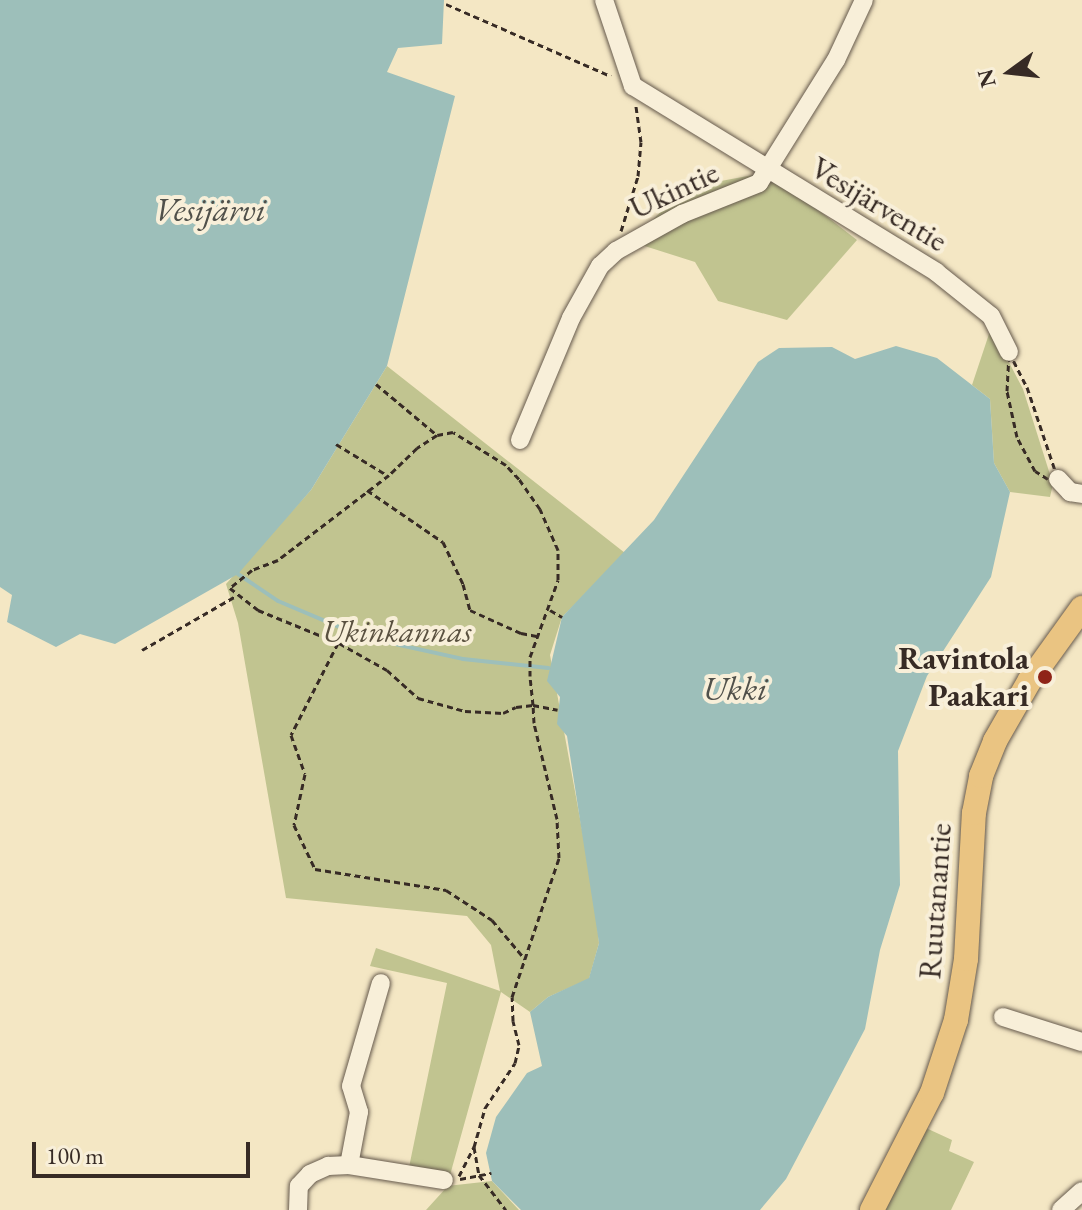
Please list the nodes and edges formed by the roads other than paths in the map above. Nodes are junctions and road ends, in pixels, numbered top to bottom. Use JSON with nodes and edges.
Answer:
{"nodes":[{"id":1,"x":604,"y":0,"type":"edge"},
{"id":2,"x":864,"y":0,"type":"edge"},
{"id":3,"x":769,"y":172,"type":"junction"},
{"id":4,"x":1009,"y":352,"type":"road end"},
{"id":5,"x":520,"y":440,"type":"dead end"},
{"id":6,"x":1058,"y":479,"type":"road end"},
{"id":7,"x":1082,"y":494,"type":"edge"},
{"id":8,"x":1082,"y":608,"type":"edge"},
{"id":9,"x":381,"y":983,"type":"dead end"},
{"id":10,"x":1003,"y":1017,"type":"dead end"},
{"id":11,"x":1082,"y":1042,"type":"edge"},
{"id":12,"x":349,"y":1165,"type":"junction"},
{"id":13,"x":450,"y":1180,"type":"road end"},
{"id":14,"x":1082,"y":1191,"type":"edge"},
{"id":15,"x":298,"y":1210,"type":"edge"},
{"id":16,"x":872,"y":1210,"type":"edge"},
{"id":17,"x":1061,"y":1210,"type":"edge"}],
"edges":[{"from":1,"to":3,"type":"street","name":"Vesijärventie"},
{"from":2,"to":3,"type":"street","name":"Ukintie"},
{"from":3,"to":4,"type":"street","name":"Vesijärventie"},
{"from":3,"to":5,"type":"street","name":"Ukintie"},
{"from":6,"to":7,"type":"street"},
{"from":8,"to":16,"type":"main road","name":"Ruutanantie"},
{"from":9,"to":12,"type":"street"},
{"from":10,"to":11,"type":"street"},
{"from":12,"to":13,"type":"street"},
{"from":12,"to":15,"type":"street"},
{"from":14,"to":17,"type":"street"}]}
